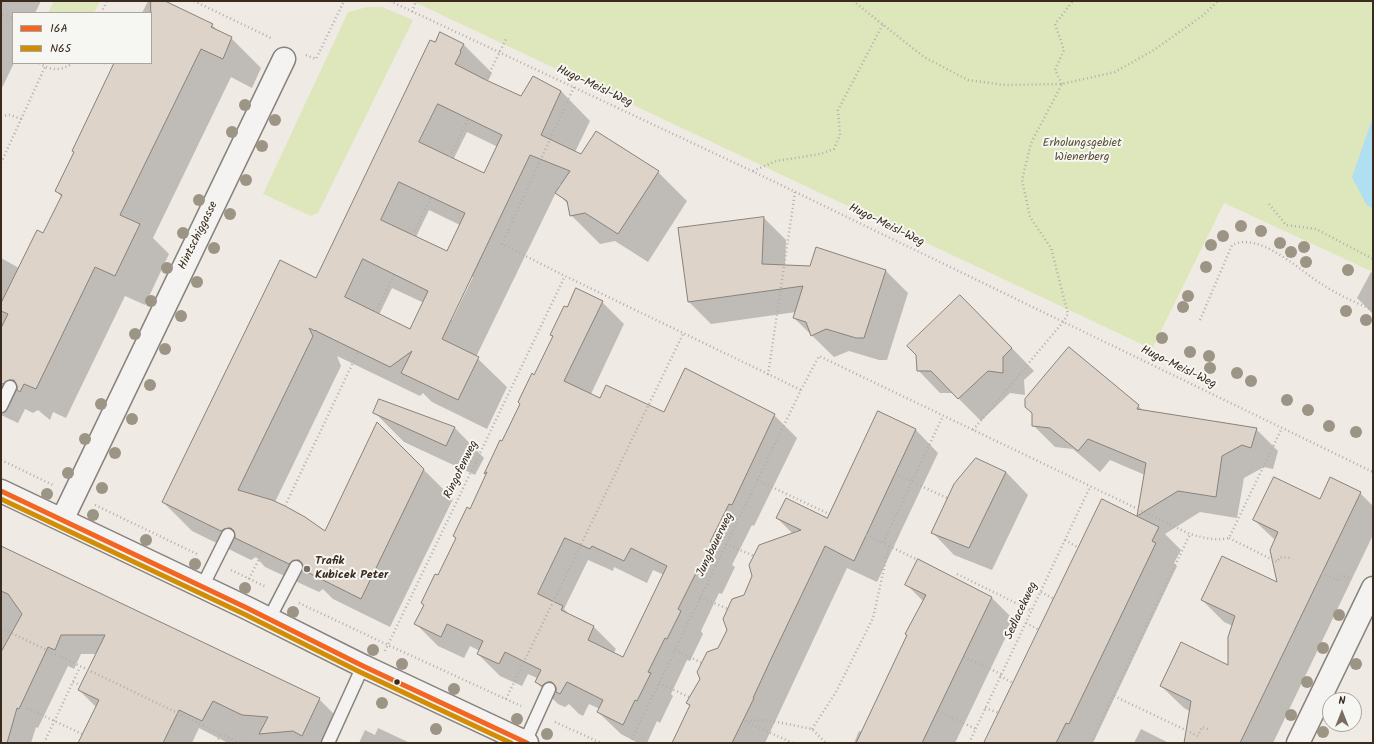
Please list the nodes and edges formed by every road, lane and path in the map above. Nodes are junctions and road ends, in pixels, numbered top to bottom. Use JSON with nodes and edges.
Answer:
{"nodes":[{"id":1,"x":107,"y":1,"type":"edge"},
{"id":2,"x":194,"y":1,"type":"edge"},
{"id":3,"x":344,"y":1,"type":"edge"},
{"id":4,"x":390,"y":1,"type":"edge"},
{"id":5,"x":416,"y":1,"type":"edge"},
{"id":6,"x":853,"y":1,"type":"edge"},
{"id":7,"x":1072,"y":1,"type":"edge"},
{"id":8,"x":1218,"y":1,"type":"edge"},
{"id":9,"x":102,"y":12,"type":"edge"},
{"id":10,"x":412,"y":12,"type":"junction"},
{"id":11,"x":4,"y":14,"type":"dead end"},
{"id":12,"x":12,"y":18,"type":"edge"},
{"id":13,"x":883,"y":24,"type":"junction"},
{"id":14,"x":507,"y":37,"type":"dead end"},
{"id":15,"x":499,"y":52,"type":"junction"},
{"id":16,"x":287,"y":53,"type":"junction"},
{"id":17,"x":40,"y":64,"type":"edge"},
{"id":18,"x":71,"y":64,"type":"edge"},
{"id":19,"x":45,"y":67,"type":"junction"},
{"id":20,"x":486,"y":80,"type":"dead end"},
{"id":21,"x":1062,"y":84,"type":"junction"},
{"id":22,"x":574,"y":87,"type":"junction"},
{"id":23,"x":1,"y":116,"type":"edge"},
{"id":24,"x":22,"y":119,"type":"junction"},
{"id":25,"x":468,"y":119,"type":"dead end"},
{"id":26,"x":450,"y":157,"type":"dead end"},
{"id":27,"x":1,"y":163,"type":"edge"},
{"id":28,"x":752,"y":171,"type":"junction"},
{"id":29,"x":795,"y":192,"type":"junction"},
{"id":30,"x":431,"y":197,"type":"dead end"},
{"id":31,"x":1270,"y":204,"type":"dead end"},
{"id":32,"x":413,"y":235,"type":"dead end"},
{"id":33,"x":1373,"y":259,"type":"edge"},
{"id":34,"x":394,"y":275,"type":"dead end"},
{"id":35,"x":565,"y":276,"type":"junction"},
{"id":36,"x":1373,"y":310,"type":"edge"},
{"id":37,"x":376,"y":312,"type":"dead end"},
{"id":38,"x":1200,"y":320,"type":"dead end"},
{"id":39,"x":1063,"y":322,"type":"junction"},
{"id":40,"x":683,"y":334,"type":"junction"},
{"id":41,"x":358,"y":352,"type":"dead end"},
{"id":42,"x":768,"y":375,"type":"junction"},
{"id":43,"x":10,"y":387,"type":"dead end"},
{"id":44,"x":801,"y":390,"type":"junction"},
{"id":45,"x":1,"y":406,"type":"edge"},
{"id":46,"x":943,"y":416,"type":"junction"},
{"id":47,"x":1282,"y":428,"type":"junction"},
{"id":48,"x":973,"y":430,"type":"junction"},
{"id":49,"x":1373,"y":472,"type":"edge"},
{"id":50,"x":895,"y":474,"type":"dead end"},
{"id":51,"x":757,"y":480,"type":"junction"},
{"id":52,"x":912,"y":482,"type":"junction"},
{"id":53,"x":1090,"y":487,"type":"junction"},
{"id":54,"x":1,"y":491,"type":"edge"},
{"id":55,"x":947,"y":498,"type":"dead end"},
{"id":56,"x":285,"y":506,"type":"dead end"},
{"id":57,"x":829,"y":514,"type":"dead end"},
{"id":58,"x":62,"y":520,"type":"junction"},
{"id":59,"x":1190,"y":534,"type":"junction"},
{"id":60,"x":228,"y":535,"type":"dead end"},
{"id":61,"x":866,"y":535,"type":"dead end"},
{"id":62,"x":1229,"y":538,"type":"junction"},
{"id":63,"x":1065,"y":540,"type":"junction"},
{"id":64,"x":883,"y":543,"type":"junction"},
{"id":65,"x":726,"y":544,"type":"junction"},
{"id":66,"x":889,"y":546,"type":"junction"},
{"id":67,"x":1079,"y":548,"type":"dead end"},
{"id":68,"x":263,"y":551,"type":"dead end"},
{"id":69,"x":754,"y":556,"type":"dead end"},
{"id":70,"x":1292,"y":558,"type":"dead end"},
{"id":71,"x":918,"y":560,"type":"dead end"},
{"id":72,"x":296,"y":567,"type":"dead end"},
{"id":73,"x":1322,"y":573,"type":"dead end"},
{"id":74,"x":957,"y":574,"type":"dead end"},
{"id":75,"x":249,"y":579,"type":"dead end"},
{"id":76,"x":202,"y":587,"type":"junction"},
{"id":77,"x":1372,"y":589,"type":"edge"},
{"id":78,"x":1040,"y":592,"type":"junction"},
{"id":79,"x":700,"y":597,"type":"junction"},
{"id":80,"x":1054,"y":599,"type":"dead end"},
{"id":81,"x":728,"y":609,"type":"dead end"},
{"id":82,"x":1032,"y":611,"type":"junction"},
{"id":83,"x":269,"y":619,"type":"junction"},
{"id":84,"x":1026,"y":623,"type":"junction"},
{"id":85,"x":1,"y":628,"type":"edge"},
{"id":86,"x":1039,"y":630,"type":"dead end"},
{"id":87,"x":675,"y":650,"type":"junction"},
{"id":88,"x":964,"y":657,"type":"dead end"},
{"id":89,"x":702,"y":663,"type":"dead end"},
{"id":90,"x":80,"y":666,"type":"junction"},
{"id":91,"x":370,"y":669,"type":"junction"},
{"id":92,"x":1001,"y":675,"type":"junction"},
{"id":93,"x":73,"y":682,"type":"junction"},
{"id":94,"x":659,"y":683,"type":"junction"},
{"id":95,"x":1013,"y":683,"type":"dead end"},
{"id":96,"x":80,"y":685,"type":"dead end"},
{"id":97,"x":549,"y":689,"type":"dead end"},
{"id":98,"x":1114,"y":696,"type":"junction"},
{"id":99,"x":690,"y":697,"type":"dead end"},
{"id":100,"x":506,"y":699,"type":"dead end"},
{"id":101,"x":26,"y":708,"type":"dead end"},
{"id":102,"x":985,"y":708,"type":"junction"},
{"id":103,"x":938,"y":711,"type":"dead end"},
{"id":104,"x":999,"y":713,"type":"dead end"},
{"id":105,"x":54,"y":721,"type":"junction"},
{"id":106,"x":812,"y":729,"type":"junction"},
{"id":107,"x":976,"y":729,"type":"junction"},
{"id":108,"x":1210,"y":730,"type":"dead end"},
{"id":109,"x":82,"y":734,"type":"dead end"},
{"id":110,"x":221,"y":734,"type":"junction"},
{"id":111,"x":526,"y":742,"type":"edge"},
{"id":112,"x":44,"y":743,"type":"edge"},
{"id":113,"x":216,"y":743,"type":"edge"},
{"id":114,"x":240,"y":743,"type":"edge"},
{"id":115,"x":328,"y":743,"type":"edge"},
{"id":116,"x":630,"y":743,"type":"edge"},
{"id":117,"x":793,"y":743,"type":"edge"},
{"id":118,"x":826,"y":743,"type":"edge"},
{"id":119,"x":969,"y":743,"type":"edge"},
{"id":120,"x":1092,"y":743,"type":"edge"},
{"id":121,"x":1298,"y":743,"type":"edge"}],
"edges":[{"from":1,"to":9,"type":"path"},
{"from":2,"to":16,"type":"path"},
{"from":3,"to":16,"type":"path"},
{"from":4,"to":10,"type":"path","name":"Hugo-Meisl-Weg"},
{"from":5,"to":10,"type":"path"},
{"from":6,"to":13,"type":"path"},
{"from":7,"to":21,"type":"path"},
{"from":8,"to":21,"type":"path"},
{"from":10,"to":15,"type":"path","name":"Hugo-Meisl-Weg"},
{"from":11,"to":12,"type":"path"},
{"from":13,"to":21,"type":"path"},
{"from":13,"to":28,"type":"path"},
{"from":14,"to":15,"type":"path"},
{"from":15,"to":20,"type":"path"},
{"from":15,"to":22,"type":"path","name":"Hugo-Meisl-Weg"},
{"from":16,"to":58,"type":"street","name":"Hintschiggasse"},
{"from":17,"to":19,"type":"path"},
{"from":18,"to":19,"type":"path"},
{"from":19,"to":24,"type":"path"},
{"from":21,"to":39,"type":"path"},
{"from":22,"to":28,"type":"path","name":"Hugo-Meisl-Weg"},
{"from":22,"to":35,"type":"path"},
{"from":23,"to":24,"type":"path"},
{"from":24,"to":27,"type":"path"},
{"from":25,"to":26,"type":"path"},
{"from":28,"to":29,"type":"path","name":"Hugo-Meisl-Weg"},
{"from":29,"to":39,"type":"path","name":"Hugo-Meisl-Weg"},
{"from":29,"to":42,"type":"path"},
{"from":30,"to":32,"type":"path"},
{"from":31,"to":33,"type":"path"},
{"from":34,"to":37,"type":"path"},
{"from":35,"to":40,"type":"path"},
{"from":35,"to":91,"type":"path","name":"Ringofenweg"},
{"from":36,"to":38,"type":"path"},
{"from":39,"to":47,"type":"path","name":"Hugo-Meisl-Weg"},
{"from":39,"to":48,"type":"path"},
{"from":40,"to":42,"type":"path"},
{"from":40,"to":100,"type":"path"},
{"from":41,"to":56,"type":"path"},
{"from":42,"to":44,"type":"path"},
{"from":43,"to":45,"type":"lane"},
{"from":44,"to":46,"type":"path","name":"Jungbauerweg"},
{"from":44,"to":51,"type":"path","name":"Jungbauerweg"},
{"from":46,"to":48,"type":"path"},
{"from":46,"to":52,"type":"path"},
{"from":47,"to":49,"type":"path","name":"Hugo-Meisl-Weg"},
{"from":47,"to":62,"type":"path"},
{"from":48,"to":53,"type":"path"},
{"from":50,"to":52,"type":"path"},
{"from":51,"to":57,"type":"path"},
{"from":51,"to":65,"type":"path","name":"Jungbauerweg"},
{"from":52,"to":55,"type":"path"},
{"from":52,"to":64,"type":"path"},
{"from":53,"to":59,"type":"path"},
{"from":53,"to":63,"type":"path","name":"Sedlacekweg"},
{"from":54,"to":58,"type":"street"},
{"from":58,"to":76,"type":"street"},
{"from":59,"to":62,"type":"path"},
{"from":59,"to":98,"type":"path"},
{"from":60,"to":76,"type":"lane"},
{"from":61,"to":64,"type":"path"},
{"from":62,"to":70,"type":"path"},
{"from":63,"to":67,"type":"path"},
{"from":63,"to":78,"type":"path","name":"Sedlacekweg"},
{"from":64,"to":66,"type":"path"},
{"from":65,"to":69,"type":"path"},
{"from":65,"to":79,"type":"path","name":"Jungbauerweg"},
{"from":66,"to":71,"type":"path"},
{"from":66,"to":106,"type":"path"},
{"from":68,"to":75,"type":"path"},
{"from":72,"to":83,"type":"lane"},
{"from":73,"to":77,"type":"path"},
{"from":74,"to":82,"type":"path"},
{"from":76,"to":83,"type":"street"},
{"from":77,"to":121,"type":"street"},
{"from":78,"to":80,"type":"path"},
{"from":78,"to":82,"type":"path","name":"Sedlacekweg"},
{"from":79,"to":81,"type":"path"},
{"from":79,"to":87,"type":"path","name":"Jungbauerweg"},
{"from":82,"to":84,"type":"path","name":"Sedlacekweg"},
{"from":83,"to":91,"type":"street"},
{"from":84,"to":86,"type":"path"},
{"from":84,"to":92,"type":"path","name":"Sedlacekweg"},
{"from":85,"to":90,"type":"path"},
{"from":87,"to":89,"type":"path"},
{"from":87,"to":94,"type":"path","name":"Jungbauerweg"},
{"from":88,"to":92,"type":"path"},
{"from":90,"to":93,"type":"path"},
{"from":90,"to":110,"type":"path"},
{"from":91,"to":111,"type":"street"},
{"from":91,"to":115,"type":"lane"},
{"from":92,"to":95,"type":"path"},
{"from":92,"to":102,"type":"path","name":"Sedlacekweg"},
{"from":93,"to":96,"type":"path"},
{"from":93,"to":105,"type":"path"},
{"from":94,"to":99,"type":"path"},
{"from":94,"to":116,"type":"path","name":"Jungbauerweg"},
{"from":97,"to":111,"type":"lane"},
{"from":98,"to":108,"type":"path"},
{"from":98,"to":120,"type":"path"},
{"from":101,"to":105,"type":"path"},
{"from":102,"to":104,"type":"path"},
{"from":102,"to":107,"type":"path","name":"Sedlacekweg"},
{"from":103,"to":107,"type":"path"},
{"from":105,"to":109,"type":"path"},
{"from":105,"to":112,"type":"path"},
{"from":106,"to":117,"type":"path"},
{"from":106,"to":118,"type":"path"},
{"from":107,"to":119,"type":"path","name":"Sedlacekweg"},
{"from":110,"to":113,"type":"path"},
{"from":110,"to":114,"type":"path"}]}
